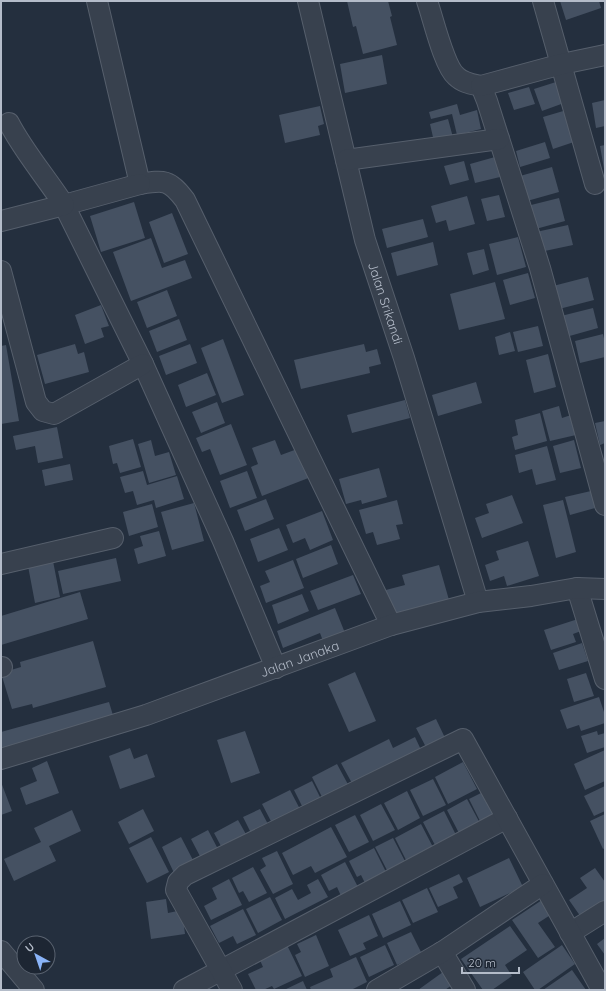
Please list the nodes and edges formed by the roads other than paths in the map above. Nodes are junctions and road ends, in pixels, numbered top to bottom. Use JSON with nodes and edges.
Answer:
{"nodes":[{"id":1,"x":97,"y":1,"type":"edge"},
{"id":2,"x":308,"y":1,"type":"edge"},
{"id":3,"x":427,"y":1,"type":"edge"},
{"id":4,"x":544,"y":1,"type":"edge"},
{"id":5,"x":605,"y":55,"type":"edge"},
{"id":6,"x":562,"y":64,"type":"junction"},
{"id":7,"x":481,"y":86,"type":"junction"},
{"id":8,"x":9,"y":123,"type":"dead end"},
{"id":9,"x":499,"y":139,"type":"junction"},
{"id":10,"x":346,"y":160,"type":"junction"},
{"id":11,"x":140,"y":184,"type":"junction"},
{"id":12,"x":596,"y":184,"type":"dead end"},
{"id":13,"x":64,"y":205,"type":"junction"},
{"id":14,"x":1,"y":221,"type":"edge"},
{"id":15,"x":1,"y":271,"type":"edge"},
{"id":16,"x":143,"y":364,"type":"junction"},
{"id":17,"x":605,"y":505,"type":"edge"},
{"id":18,"x":113,"y":538,"type":"dead end"},
{"id":19,"x":1,"y":564,"type":"edge"},
{"id":20,"x":577,"y":588,"type":"junction"},
{"id":21,"x":605,"y":589,"type":"edge"},
{"id":22,"x":478,"y":602,"type":"junction"},
{"id":23,"x":391,"y":626,"type":"junction"},
{"id":24,"x":276,"y":668,"type":"junction"},
{"id":25,"x":605,"y":679,"type":"edge"},
{"id":26,"x":1,"y":759,"type":"edge"},
{"id":27,"x":507,"y":818,"type":"junction"},
{"id":28,"x":543,"y":884,"type":"junction"},
{"id":29,"x":605,"y":911,"type":"edge"},
{"id":30,"x":570,"y":933,"type":"junction"},
{"id":31,"x":1,"y":951,"type":"edge"},
{"id":32,"x":442,"y":952,"type":"junction"},
{"id":33,"x":220,"y":970,"type":"junction"},
{"id":34,"x":34,"y":990,"type":"edge"},
{"id":35,"x":184,"y":990,"type":"edge"},
{"id":36,"x":232,"y":990,"type":"edge"},
{"id":37,"x":377,"y":990,"type":"edge"},
{"id":38,"x":465,"y":990,"type":"edge"},
{"id":39,"x":602,"y":990,"type":"edge"}],
"edges":[{"from":1,"to":11,"type":"street"},
{"from":2,"to":10,"type":"street","name":"Jalan Srikandi"},
{"from":3,"to":7,"type":"street"},
{"from":4,"to":6,"type":"street"},
{"from":5,"to":6,"type":"street"},
{"from":6,"to":7,"type":"street"},
{"from":6,"to":12,"type":"street"},
{"from":7,"to":9,"type":"street"},
{"from":8,"to":13,"type":"street"},
{"from":9,"to":10,"type":"street"},
{"from":9,"to":17,"type":"street"},
{"from":10,"to":22,"type":"street","name":"Jalan Srikandi"},
{"from":11,"to":13,"type":"street"},
{"from":11,"to":23,"type":"street"},
{"from":13,"to":14,"type":"street"},
{"from":13,"to":16,"type":"street"},
{"from":15,"to":16,"type":"street"},
{"from":16,"to":24,"type":"street"},
{"from":18,"to":19,"type":"street"},
{"from":20,"to":21,"type":"street","name":"Jalan Janaka"},
{"from":20,"to":22,"type":"street","name":"Jalan Janaka"},
{"from":20,"to":25,"type":"street"},
{"from":22,"to":23,"type":"street","name":"Jalan Janaka"},
{"from":23,"to":24,"type":"street","name":"Jalan Janaka"},
{"from":24,"to":26,"type":"street","name":"Jalan Janaka"},
{"from":27,"to":28,"type":"street"},
{"from":27,"to":33,"type":"street"},
{"from":27,"to":33,"type":"street"},
{"from":28,"to":30,"type":"street"},
{"from":28,"to":32,"type":"street"},
{"from":29,"to":30,"type":"street"},
{"from":30,"to":39,"type":"street"},
{"from":31,"to":34,"type":"street"},
{"from":32,"to":37,"type":"street"},
{"from":32,"to":38,"type":"street"},
{"from":33,"to":35,"type":"street"},
{"from":33,"to":36,"type":"street"}]}
